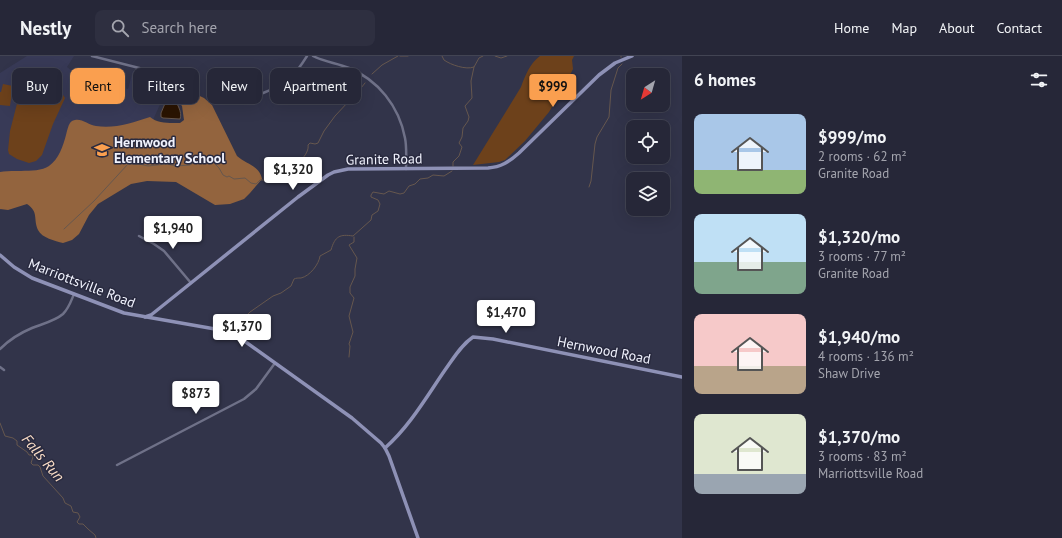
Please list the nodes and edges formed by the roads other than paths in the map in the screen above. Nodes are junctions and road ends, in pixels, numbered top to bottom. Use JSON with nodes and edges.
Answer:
{"nodes":[{"id":1,"x":92,"y":56,"type":"edge"},
{"id":2,"x":307,"y":56,"type":"edge"},
{"id":3,"x":313,"y":56,"type":"edge"},
{"id":4,"x":632,"y":56,"type":"edge"},
{"id":5,"x":139,"y":68,"type":"edge"},
{"id":6,"x":262,"y":94,"type":"edge"},
{"id":7,"x":406,"y":169,"type":"junction"},
{"id":8,"x":139,"y":236,"type":"dead end"},
{"id":9,"x":0,"y":255,"type":"edge"},
{"id":10,"x":192,"y":283,"type":"junction"},
{"id":11,"x":74,"y":294,"type":"junction"},
{"id":12,"x":146,"y":317,"type":"junction"},
{"id":13,"x":0,"y":349,"type":"edge"},
{"id":14,"x":275,"y":363,"type":"junction"},
{"id":15,"x":0,"y":367,"type":"edge"},
{"id":16,"x":4,"y":370,"type":"dead end"},
{"id":17,"x":682,"y":376,"type":"edge"},
{"id":18,"x":385,"y":448,"type":"junction"},
{"id":19,"x":116,"y":466,"type":"dead end"},
{"id":20,"x":418,"y":538,"type":"edge"}],
"edges":[{"from":1,"to":5,"type":"street"},
{"from":2,"to":6,"type":"street"},
{"from":3,"to":7,"type":"street"},
{"from":4,"to":7,"type":"street","name":"Granite Road"},
{"from":7,"to":10,"type":"street","name":"Granite Road"},
{"from":8,"to":10,"type":"street"},
{"from":9,"to":11,"type":"street","name":"Marriottsville Road"},
{"from":10,"to":12,"type":"street","name":"Granite Road"},
{"from":11,"to":12,"type":"street","name":"Marriottsville Road"},
{"from":11,"to":13,"type":"street"},
{"from":12,"to":14,"type":"street","name":"Marriottsville Road"},
{"from":14,"to":18,"type":"street","name":"Marriottsville Road"},
{"from":14,"to":19,"type":"street"},
{"from":15,"to":16,"type":"street"},
{"from":17,"to":18,"type":"street","name":"Hernwood Road"},
{"from":18,"to":20,"type":"street","name":"Marriottsville Road"}]}
